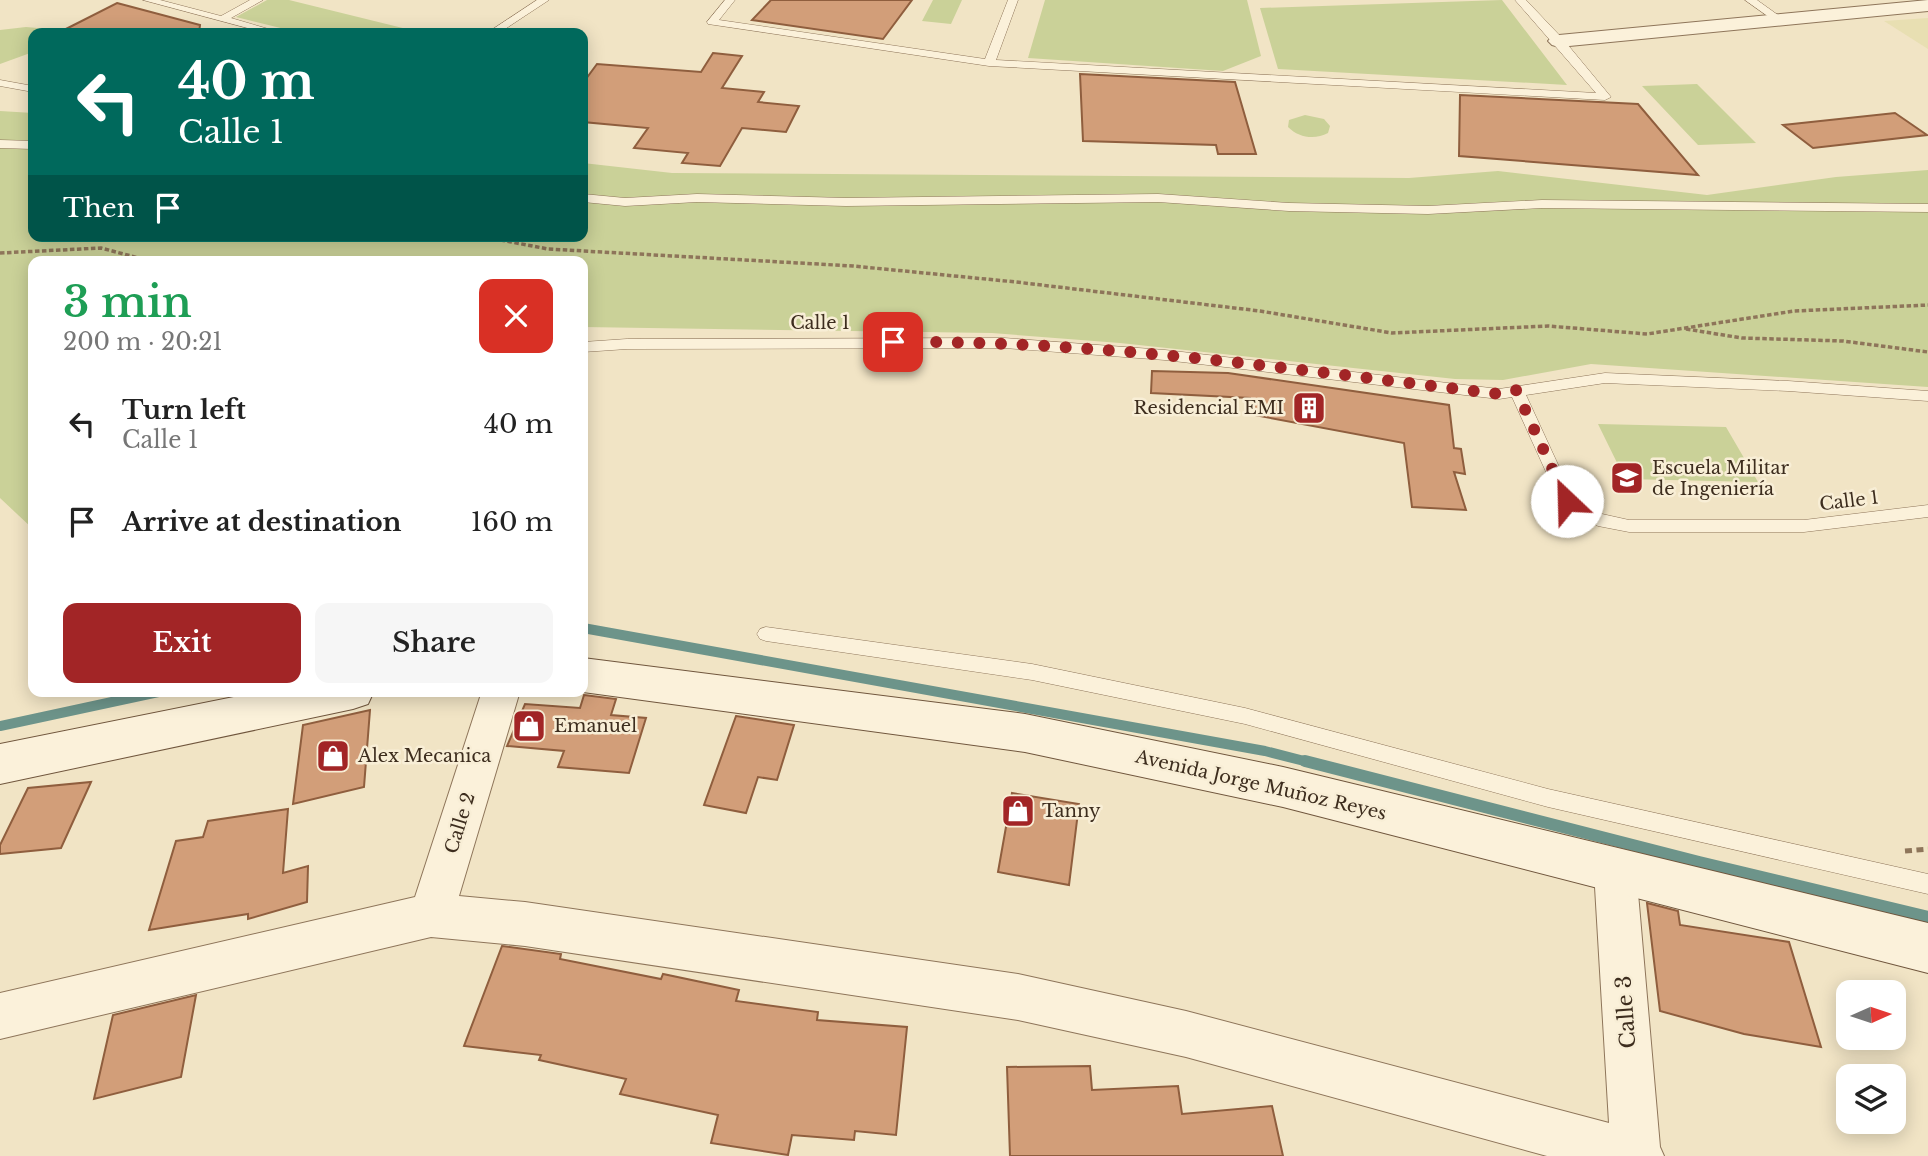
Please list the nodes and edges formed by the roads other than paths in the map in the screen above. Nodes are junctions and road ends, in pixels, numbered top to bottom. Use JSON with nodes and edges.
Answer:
{"nodes":[{"id":1,"x":148,"y":0,"type":"edge"},
{"id":2,"x":258,"y":0,"type":"edge"},
{"id":3,"x":544,"y":0,"type":"edge"},
{"id":4,"x":730,"y":0,"type":"edge"},
{"id":5,"x":1013,"y":0,"type":"edge"},
{"id":6,"x":1520,"y":0,"type":"edge"},
{"id":7,"x":1750,"y":0,"type":"edge"},
{"id":8,"x":173,"y":3,"type":"edge"},
{"id":9,"x":1928,"y":5,"type":"edge"},
{"id":10,"x":222,"y":19,"type":"junction"},
{"id":11,"x":1780,"y":20,"type":"junction"},
{"id":12,"x":257,"y":28,"type":"edge"},
{"id":13,"x":500,"y":28,"type":"edge"},
{"id":14,"x":1559,"y":40,"type":"junction"},
{"id":15,"x":989,"y":63,"type":"junction"},
{"id":16,"x":0,"y":83,"type":"edge"},
{"id":17,"x":28,"y":88,"type":"edge"},
{"id":18,"x":0,"y":144,"type":"edge"},
{"id":19,"x":28,"y":145,"type":"edge"},
{"id":20,"x":588,"y":198,"type":"edge"},
{"id":21,"x":1928,"y":208,"type":"edge"},
{"id":22,"x":588,"y":347,"type":"edge"},
{"id":23,"x":1516,"y":390,"type":"junction"},
{"id":24,"x":1928,"y":396,"type":"edge"},
{"id":25,"x":1928,"y":511,"type":"edge"},
{"id":26,"x":766,"y":634,"type":"dead end"},
{"id":27,"x":588,"y":677,"type":"edge"},
{"id":28,"x":324,"y":697,"type":"edge"},
{"id":29,"x":499,"y":697,"type":"edge"},
{"id":30,"x":0,"y":764,"type":"edge"},
{"id":31,"x":1615,"y":870,"type":"junction"},
{"id":32,"x":1928,"y":884,"type":"edge"},
{"id":33,"x":431,"y":915,"type":"junction"},
{"id":34,"x":1928,"y":948,"type":"edge"},
{"id":35,"x":0,"y":1016,"type":"edge"},
{"id":36,"x":1638,"y":1156,"type":"edge"}],
"edges":[{"from":1,"to":8,"type":"lane"},
{"from":2,"to":10,"type":"lane"},
{"from":3,"to":13,"type":"lane"},
{"from":4,"to":15,"type":"lane"},
{"from":5,"to":15,"type":"lane"},
{"from":6,"to":14,"type":"lane"},
{"from":7,"to":11,"type":"lane"},
{"from":8,"to":10,"type":"lane"},
{"from":9,"to":11,"type":"street"},
{"from":10,"to":12,"type":"lane"},
{"from":11,"to":14,"type":"street"},
{"from":14,"to":15,"type":"lane"},
{"from":16,"to":17,"type":"lane"},
{"from":18,"to":19,"type":"lane"},
{"from":20,"to":21,"type":"lane"},
{"from":22,"to":23,"type":"lane","name":"Calle 1"},
{"from":23,"to":24,"type":"lane","name":"Calle 1"},
{"from":23,"to":25,"type":"lane","name":"Calle 1"},
{"from":26,"to":32,"type":"lane"},
{"from":27,"to":31,"type":"street","name":"Avenida Jorge Muñoz Reyes"},
{"from":28,"to":30,"type":"street"},
{"from":29,"to":33,"type":"street","name":"Calle 2"},
{"from":31,"to":34,"type":"street","name":"Avenida Jorge Muñoz Reyes"},
{"from":31,"to":36,"type":"street","name":"Calle 3"},
{"from":33,"to":35,"type":"street"},
{"from":33,"to":36,"type":"street"}]}
